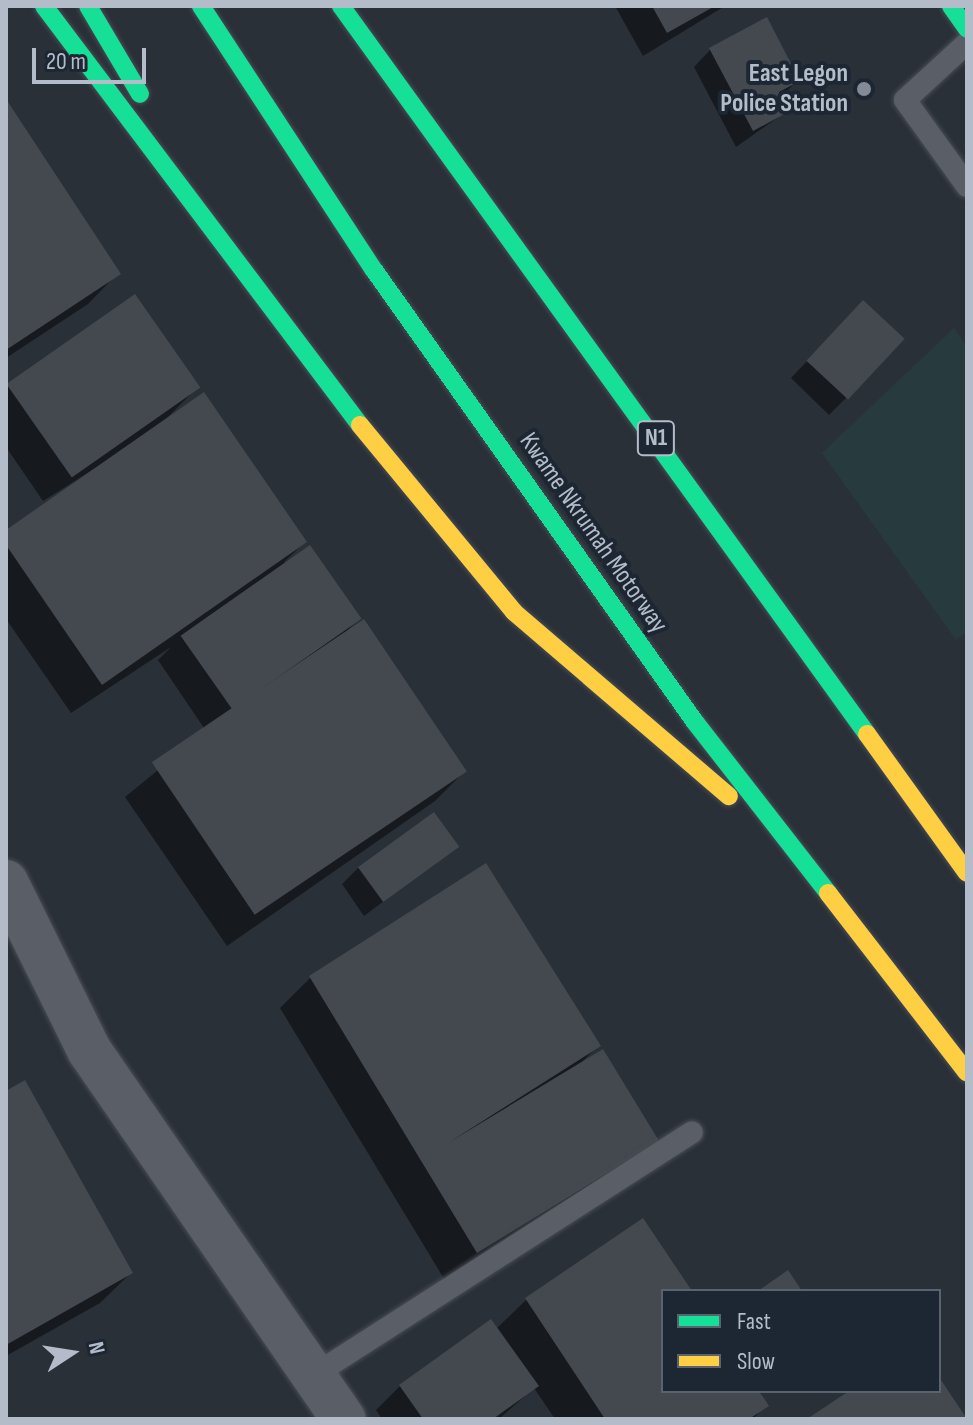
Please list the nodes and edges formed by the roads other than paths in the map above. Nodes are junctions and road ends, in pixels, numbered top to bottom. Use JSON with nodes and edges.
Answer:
{"nodes":[{"id":1,"x":44,"y":6,"type":"edge"},
{"id":2,"x":88,"y":6,"type":"edge"},
{"id":3,"x":201,"y":6,"type":"edge"},
{"id":4,"x":341,"y":6,"type":"edge"},
{"id":5,"x":951,"y":6,"type":"edge"},
{"id":6,"x":967,"y":29,"type":"edge"},
{"id":7,"x":967,"y":43,"type":"edge"},
{"id":8,"x":967,"y":186,"type":"edge"},
{"id":9,"x":250,"y":281,"type":"junction"},
{"id":10,"x":797,"y":855,"type":"junction"},
{"id":11,"x":967,"y":873,"type":"edge"},
{"id":12,"x":6,"y":882,"type":"edge"},
{"id":13,"x":967,"y":1073,"type":"edge"},
{"id":14,"x":692,"y":1132,"type":"dead end"},
{"id":15,"x":314,"y":1375,"type":"junction"},
{"id":16,"x":344,"y":1419,"type":"edge"}],
"edges":[{"from":1,"to":9,"type":"main road"},
{"from":2,"to":9,"type":"main road"},
{"from":3,"to":10,"type":"main road","name":"Kwame Nkrumah Motorway"},
{"from":4,"to":11,"type":"main road","number":"N1"},
{"from":5,"to":6,"type":"main road"},
{"from":7,"to":8,"type":"lane"},
{"from":9,"to":10,"type":"main road"},
{"from":10,"to":13,"type":"main road","name":"Kwame Nkrumah Motorway"},
{"from":12,"to":15,"type":"street"},
{"from":14,"to":15,"type":"lane"},
{"from":15,"to":16,"type":"street"}]}
